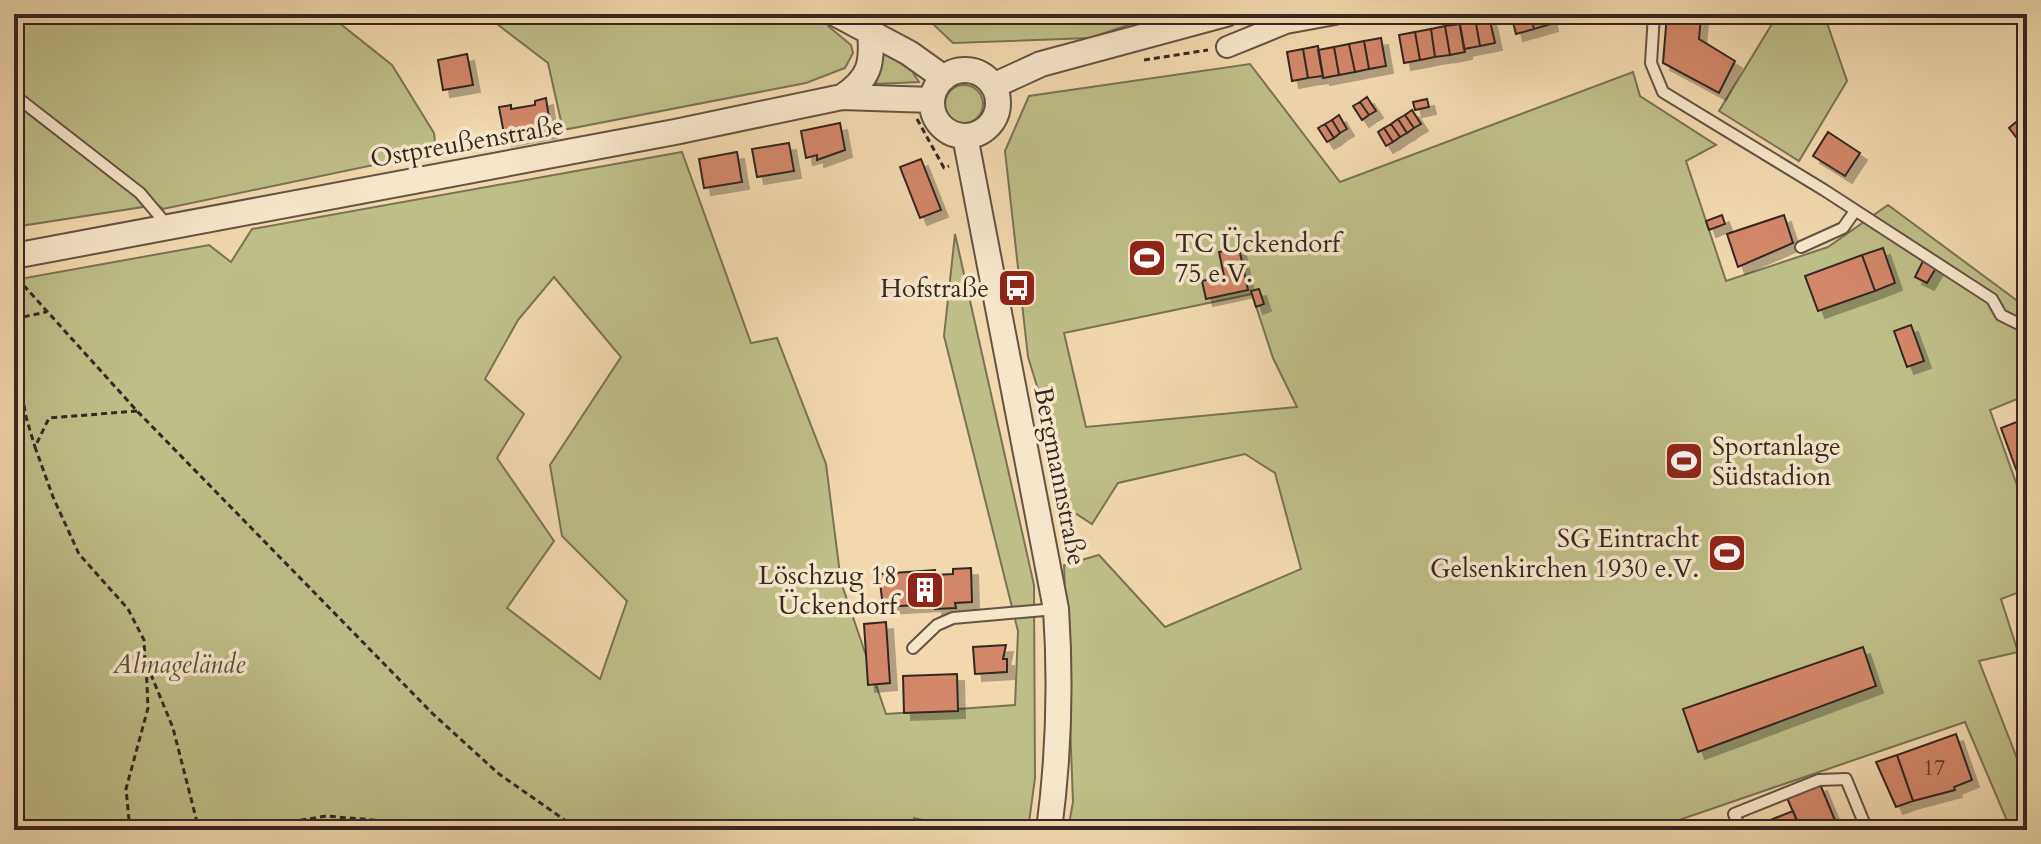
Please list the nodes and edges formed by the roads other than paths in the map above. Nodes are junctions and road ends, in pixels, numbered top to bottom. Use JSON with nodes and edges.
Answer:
{"nodes":[{"id":1,"x":836,"y":14,"type":"edge"},
{"id":2,"x":1226,"y":14,"type":"edge"},
{"id":3,"x":1335,"y":14,"type":"edge"},
{"id":4,"x":1654,"y":14,"type":"edge"},
{"id":5,"x":870,"y":31,"type":"junction"},
{"id":6,"x":1227,"y":47,"type":"dead end"},
{"id":7,"x":944,"y":78,"type":"junction"},
{"id":8,"x":993,"y":86,"type":"junction"},
{"id":9,"x":14,"y":95,"type":"edge"},
{"id":10,"x":842,"y":97,"type":"junction"},
{"id":11,"x":932,"y":100,"type":"junction"},
{"id":12,"x":965,"y":136,"type":"junction"},
{"id":13,"x":1855,"y":211,"type":"junction"},
{"id":14,"x":167,"y":225,"type":"junction"},
{"id":15,"x":1801,"y":247,"type":"dead end"},
{"id":16,"x":14,"y":256,"type":"edge"},
{"id":17,"x":2027,"y":328,"type":"edge"},
{"id":18,"x":1056,"y":609,"type":"junction"},
{"id":19,"x":913,"y":648,"type":"dead end"},
{"id":20,"x":1049,"y":830,"type":"edge"},
{"id":21,"x":1741,"y":830,"type":"edge"},
{"id":22,"x":1867,"y":830,"type":"edge"}],
"edges":[{"from":1,"to":5,"type":"street"},
{"from":2,"to":8,"type":"street"},
{"from":3,"to":6,"type":"street"},
{"from":4,"to":13,"type":"lane"},
{"from":5,"to":7,"type":"street"},
{"from":5,"to":10,"type":"street"},
{"from":7,"to":8,"type":"street"},
{"from":7,"to":11,"type":"street"},
{"from":8,"to":12,"type":"street"},
{"from":9,"to":14,"type":"lane"},
{"from":10,"to":11,"type":"street","name":"Ostpreußenstraße"},
{"from":10,"to":14,"type":"street","name":"Ostpreußenstraße"},
{"from":11,"to":12,"type":"street"},
{"from":12,"to":18,"type":"street","name":"Bergmannstraße"},
{"from":13,"to":15,"type":"lane"},
{"from":13,"to":17,"type":"lane"},
{"from":14,"to":16,"type":"street","name":"Ostpreußenstraße"},
{"from":18,"to":19,"type":"lane"},
{"from":18,"to":20,"type":"street","name":"Bergmannstraße"},
{"from":21,"to":22,"type":"lane"}]}
